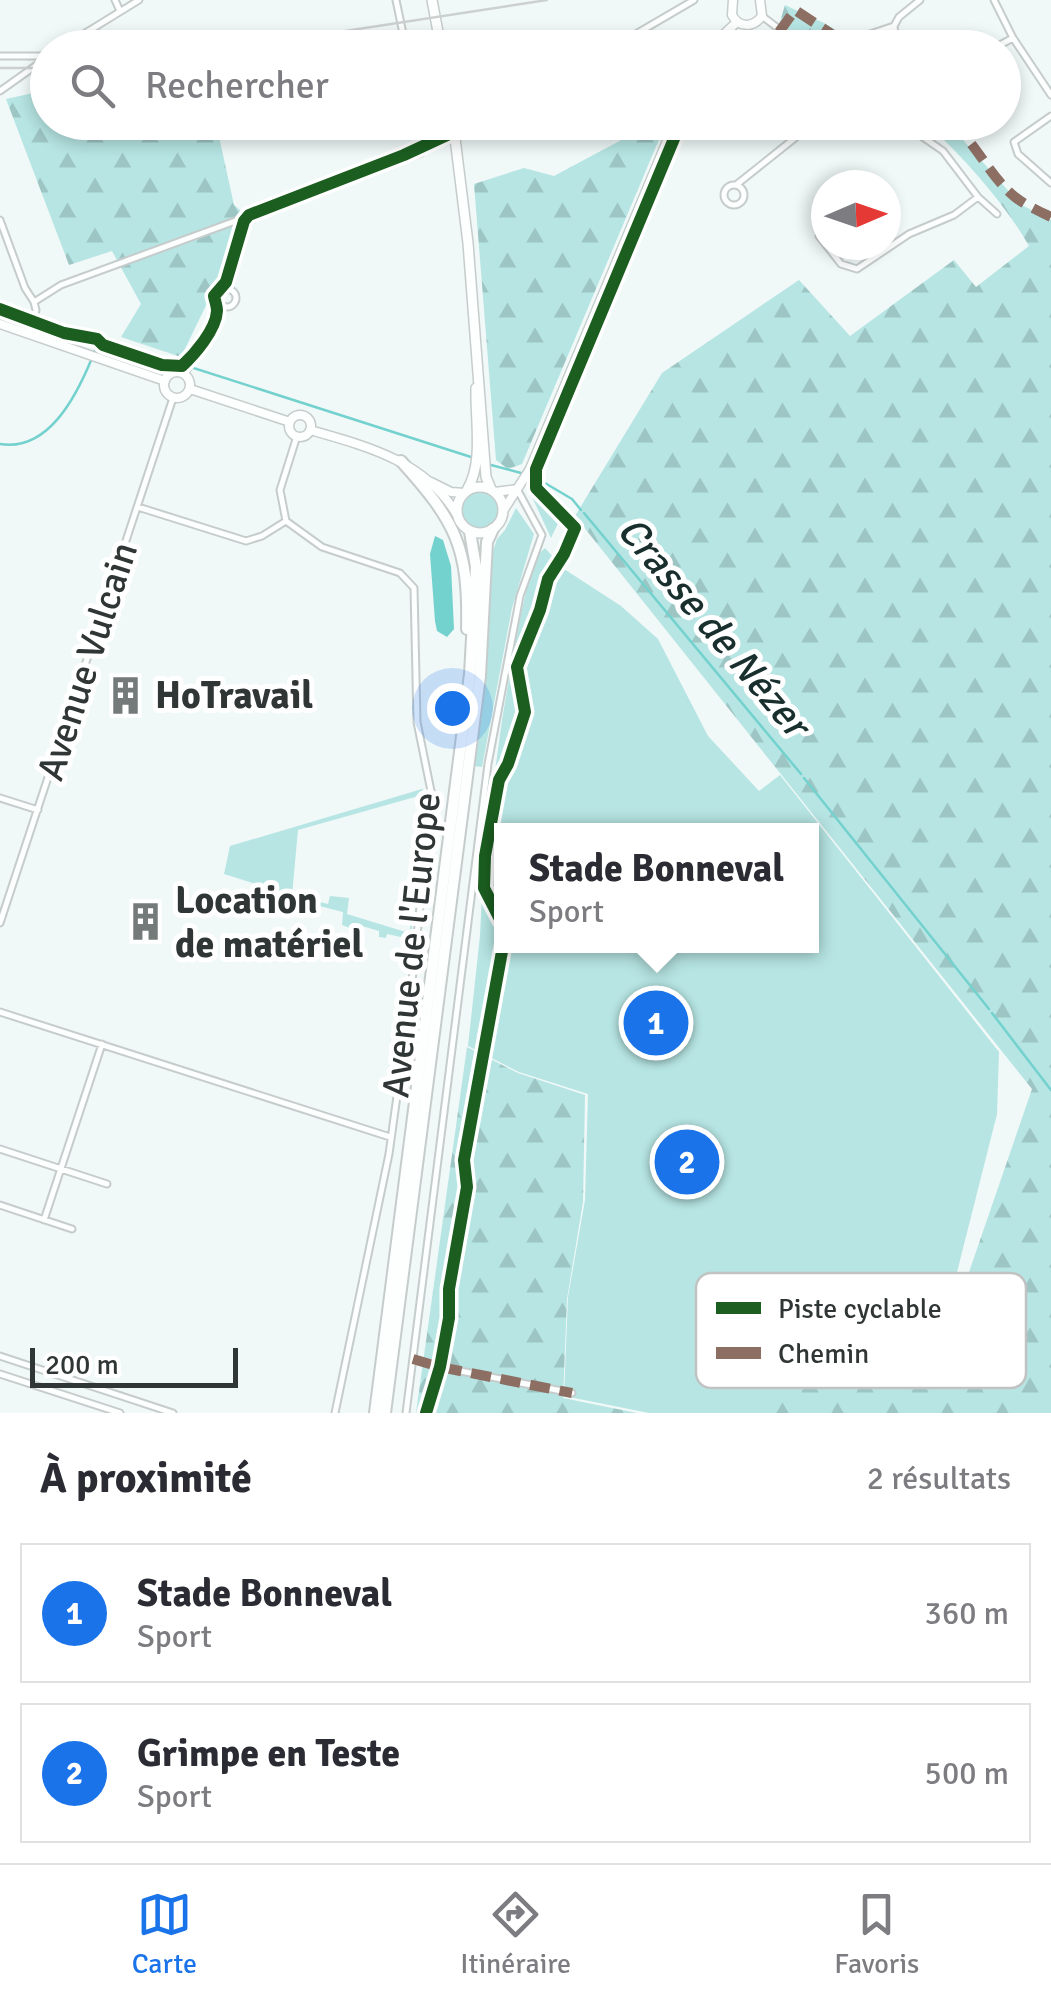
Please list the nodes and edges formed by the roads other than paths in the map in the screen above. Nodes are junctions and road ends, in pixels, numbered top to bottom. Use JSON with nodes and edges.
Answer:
{"nodes":[{"id":1,"x":115,"y":0,"type":"edge"},
{"id":2,"x":139,"y":0,"type":"edge"},
{"id":3,"x":396,"y":0,"type":"edge"},
{"id":4,"x":432,"y":0,"type":"edge"},
{"id":5,"x":694,"y":0,"type":"edge"},
{"id":6,"x":760,"y":0,"type":"edge"},
{"id":7,"x":920,"y":0,"type":"edge"},
{"id":8,"x":994,"y":0,"type":"edge"},
{"id":9,"x":732,"y":1,"type":"edge"},
{"id":10,"x":120,"y":11,"type":"junction"},
{"id":11,"x":762,"y":16,"type":"junction"},
{"id":12,"x":737,"y":22,"type":"junction"},
{"id":13,"x":894,"y":26,"type":"junction"},
{"id":14,"x":90,"y":30,"type":"edge"},
{"id":15,"x":402,"y":30,"type":"edge"},
{"id":16,"x":438,"y":30,"type":"edge"},
{"id":17,"x":643,"y":30,"type":"edge"},
{"id":18,"x":728,"y":30,"type":"edge"},
{"id":19,"x":780,"y":30,"type":"edge"},
{"id":20,"x":882,"y":30,"type":"edge"},
{"id":21,"x":895,"y":30,"type":"edge"},
{"id":22,"x":1010,"y":30,"type":"edge"},
{"id":23,"x":1021,"y":49,"type":"edge"},
{"id":24,"x":0,"y":56,"type":"edge"},
{"id":25,"x":30,"y":56,"type":"edge"},
{"id":26,"x":30,"y":69,"type":"edge"},
{"id":27,"x":0,"y":91,"type":"edge"},
{"id":28,"x":1051,"y":95,"type":"edge"},
{"id":29,"x":1051,"y":116,"type":"edge"},
{"id":30,"x":1021,"y":137,"type":"edge"},
{"id":31,"x":455,"y":140,"type":"edge"},
{"id":32,"x":667,"y":140,"type":"edge"},
{"id":33,"x":792,"y":140,"type":"edge"},
{"id":34,"x":926,"y":140,"type":"edge"},
{"id":35,"x":1017,"y":140,"type":"edge"},
{"id":36,"x":421,"y":154,"type":"tunnel mouth"},
{"id":37,"x":1051,"y":184,"type":"edge"},
{"id":38,"x":736,"y":185,"type":"junction"},
{"id":39,"x":978,"y":197,"type":"junction"},
{"id":40,"x":997,"y":214,"type":"dead end"},
{"id":41,"x":0,"y":220,"type":"edge"},
{"id":42,"x":248,"y":223,"type":"junction"},
{"id":43,"x":901,"y":239,"type":"edge"},
{"id":44,"x":838,"y":260,"type":"edge"},
{"id":45,"x":868,"y":260,"type":"edge"},
{"id":46,"x":229,"y":289,"type":"junction"},
{"id":47,"x":34,"y":302,"type":"junction"},
{"id":48,"x":224,"y":306,"type":"junction"},
{"id":49,"x":0,"y":324,"type":"edge"},
{"id":50,"x":30,"y":334,"type":"junction"},
{"id":51,"x":477,"y":366,"type":"junction"},
{"id":52,"x":188,"y":368,"type":"junction"},
{"id":53,"x":165,"y":381,"type":"junction"},
{"id":54,"x":190,"y":389,"type":"junction"},
{"id":55,"x":174,"y":398,"type":"junction"},
{"id":56,"x":290,"y":422,"type":"junction"},
{"id":57,"x":310,"y":430,"type":"junction"},
{"id":58,"x":296,"y":436,"type":"junction"},
{"id":59,"x":400,"y":461,"type":"junction"},
{"id":60,"x":426,"y":480,"type":"junction"},
{"id":61,"x":517,"y":489,"type":"junction"},
{"id":62,"x":493,"y":491,"type":"junction"},
{"id":63,"x":465,"y":492,"type":"junction"},
{"id":64,"x":138,"y":507,"type":"junction"},
{"id":65,"x":503,"y":511,"type":"junction"},
{"id":66,"x":457,"y":515,"type":"junction"},
{"id":67,"x":286,"y":520,"type":"junction"},
{"id":68,"x":493,"y":529,"type":"junction"},
{"id":69,"x":470,"y":532,"type":"junction"},
{"id":70,"x":458,"y":764,"type":"junction"},
{"id":71,"x":0,"y":798,"type":"edge"},
{"id":72,"x":38,"y":810,"type":"junction"},
{"id":73,"x":0,"y":924,"type":"edge"},
{"id":74,"x":0,"y":1012,"type":"edge"},
{"id":75,"x":102,"y":1044,"type":"junction"},
{"id":76,"x":390,"y":1137,"type":"junction"},
{"id":77,"x":0,"y":1149,"type":"edge"},
{"id":78,"x":61,"y":1169,"type":"junction"},
{"id":79,"x":107,"y":1184,"type":"dead end"},
{"id":80,"x":0,"y":1205,"type":"edge"},
{"id":81,"x":44,"y":1220,"type":"junction"},
{"id":82,"x":72,"y":1229,"type":"dead end"},
{"id":83,"x":0,"y":1356,"type":"edge"},
{"id":84,"x":413,"y":1359,"type":"junction"},
{"id":85,"x":0,"y":1374,"type":"edge"},
{"id":86,"x":572,"y":1393,"type":"dead end"},
{"id":87,"x":119,"y":1395,"type":"junction"},
{"id":88,"x":377,"y":1411,"type":"edge"},
{"id":89,"x":117,"y":1412,"type":"edge"},
{"id":90,"x":173,"y":1413,"type":"edge"},
{"id":91,"x":335,"y":1413,"type":"edge"},
{"id":92,"x":406,"y":1413,"type":"edge"}],
"edges":[{"from":1,"to":10,"type":"street"},
{"from":2,"to":10,"type":"street"},
{"from":3,"to":15,"type":"street"},
{"from":4,"to":16,"type":"main road"},
{"from":5,"to":17,"type":"street"},
{"from":6,"to":11,"type":"street"},
{"from":7,"to":13,"type":"street"},
{"from":8,"to":22,"type":"street"},
{"from":9,"to":12,"type":"street"},
{"from":10,"to":14,"type":"street"},
{"from":11,"to":12,"type":"street"},
{"from":11,"to":19,"type":"street"},
{"from":12,"to":18,"type":"street"},
{"from":13,"to":20,"type":"street"},
{"from":13,"to":21,"type":"street"},
{"from":23,"to":28,"type":"street"},
{"from":24,"to":25,"type":"street"},
{"from":26,"to":27,"type":"street"},
{"from":29,"to":30,"type":"street"},
{"from":31,"to":51,"type":"main road"},
{"from":32,"to":61,"type":"street"},
{"from":33,"to":38,"type":"street"},
{"from":34,"to":39,"type":"street"},
{"from":35,"to":37,"type":"street"},
{"from":36,"to":42,"type":"street"},
{"from":38,"to":38,"type":"street"},
{"from":39,"to":40,"type":"street"},
{"from":39,"to":43,"type":"street"},
{"from":41,"to":47,"type":"street"},
{"from":42,"to":46,"type":"street"},
{"from":42,"to":47,"type":"street"},
{"from":44,"to":45,"type":"street"},
{"from":46,"to":48,"type":"street"},
{"from":46,"to":48,"type":"street"},
{"from":47,"to":50,"type":"street"},
{"from":48,"to":52,"type":"street"},
{"from":49,"to":50,"type":"street"},
{"from":50,"to":53,"type":"street"},
{"from":51,"to":62,"type":"main road"},
{"from":51,"to":63,"type":"main road"},
{"from":52,"to":53,"type":"street"},
{"from":52,"to":54,"type":"street"},
{"from":53,"to":55,"type":"street"},
{"from":54,"to":55,"type":"street"},
{"from":54,"to":56,"type":"street"},
{"from":55,"to":64,"type":"street","name":"Avenue Vulcain"},
{"from":56,"to":57,"type":"street"},
{"from":56,"to":58,"type":"street"},
{"from":57,"to":58,"type":"street"},
{"from":57,"to":59,"type":"street"},
{"from":58,"to":67,"type":"street"},
{"from":59,"to":60,"type":"street"},
{"from":59,"to":70,"type":"highway"},
{"from":60,"to":63,"type":"street"},
{"from":60,"to":66,"type":"street"},
{"from":61,"to":62,"type":"street"},
{"from":61,"to":65,"type":"street"},
{"from":61,"to":84,"type":"street"},
{"from":62,"to":63,"type":"main road"},
{"from":62,"to":65,"type":"main road"},
{"from":63,"to":66,"type":"main road"},
{"from":64,"to":67,"type":"street"},
{"from":64,"to":72,"type":"street","name":"Avenue Vulcain"},
{"from":65,"to":68,"type":"main road"},
{"from":66,"to":69,"type":"main road"},
{"from":67,"to":76,"type":"street","name":"Avenue de l'Europe"},
{"from":68,"to":69,"type":"main road"},
{"from":68,"to":88,"type":"highway"},
{"from":69,"to":70,"type":"highway"},
{"from":70,"to":88,"type":"highway"},
{"from":71,"to":72,"type":"street"},
{"from":72,"to":73,"type":"street","name":"Avenue Vulcain"},
{"from":74,"to":75,"type":"street"},
{"from":75,"to":76,"type":"street"},
{"from":75,"to":78,"type":"street"},
{"from":76,"to":91,"type":"street","name":"Avenue de l'Europe"},
{"from":77,"to":78,"type":"street"},
{"from":78,"to":79,"type":"street"},
{"from":78,"to":81,"type":"street"},
{"from":80,"to":81,"type":"street"},
{"from":81,"to":82,"type":"street"},
{"from":83,"to":87,"type":"street"},
{"from":84,"to":86,"type":"street"},
{"from":84,"to":92,"type":"street"},
{"from":85,"to":89,"type":"street"},
{"from":87,"to":89,"type":"street"},
{"from":87,"to":90,"type":"street"}]}
